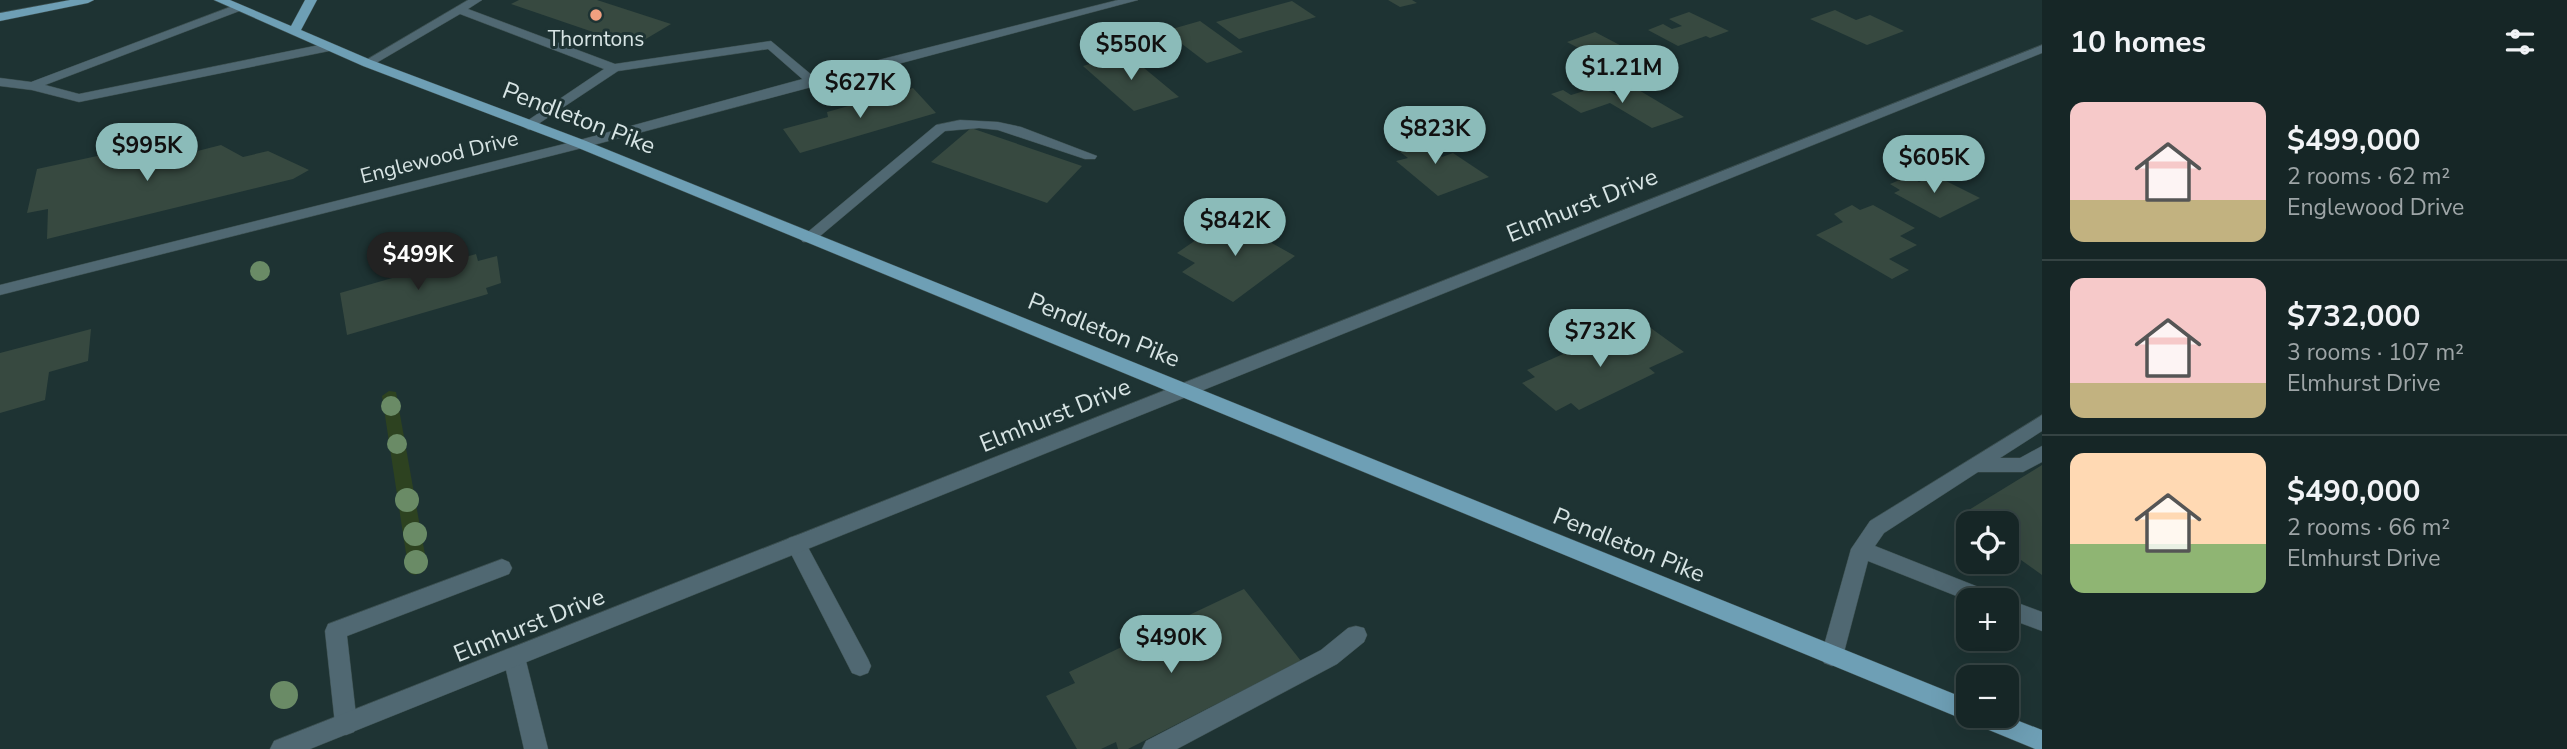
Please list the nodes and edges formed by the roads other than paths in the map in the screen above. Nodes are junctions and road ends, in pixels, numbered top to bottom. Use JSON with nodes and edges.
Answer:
{"nodes":[{"id":1,"x":88,"y":0,"type":"edge"},
{"id":2,"x":220,"y":0,"type":"edge"},
{"id":3,"x":311,"y":0,"type":"edge"},
{"id":4,"x":476,"y":0,"type":"edge"},
{"id":5,"x":1132,"y":0,"type":"edge"},
{"id":6,"x":238,"y":8,"type":"junction"},
{"id":7,"x":459,"y":10,"type":"junction"},
{"id":8,"x":0,"y":16,"type":"edge"},
{"id":9,"x":294,"y":32,"type":"junction"},
{"id":10,"x":329,"y":47,"type":"junction"},
{"id":11,"x":2042,"y":49,"type":"edge"},
{"id":12,"x":367,"y":63,"type":"junction"},
{"id":13,"x":614,"y":68,"type":"junction"},
{"id":14,"x":813,"y":81,"type":"junction"},
{"id":15,"x":0,"y":82,"type":"edge"},
{"id":16,"x":32,"y":86,"type":"junction"},
{"id":17,"x":529,"y":126,"type":"junction"},
{"id":18,"x":581,"y":145,"type":"junction"},
{"id":19,"x":1090,"y":156,"type":"dead end"},
{"id":20,"x":808,"y":239,"type":"junction"},
{"id":21,"x":0,"y":290,"type":"edge"},
{"id":22,"x":1183,"y":390,"type":"junction"},
{"id":23,"x":2042,"y":422,"type":"edge"},
{"id":24,"x":2042,"y":453,"type":"edge"},
{"id":25,"x":1975,"y":465,"type":"junction"},
{"id":26,"x":796,"y":544,"type":"junction"},
{"id":27,"x":1861,"y":549,"type":"junction"},
{"id":28,"x":502,"y":568,"type":"dead end"},
{"id":29,"x":1959,"y":588,"type":"edge"},
{"id":30,"x":2019,"y":613,"type":"edge"},
{"id":31,"x":2042,"y":622,"type":"edge"},
{"id":32,"x":1356,"y":635,"type":"dead end"},
{"id":33,"x":1832,"y":656,"type":"junction"},
{"id":34,"x":514,"y":657,"type":"junction"},
{"id":35,"x":860,"y":666,"type":"dead end"},
{"id":36,"x":1956,"y":706,"type":"edge"},
{"id":37,"x":346,"y":724,"type":"junction"},
{"id":38,"x":2010,"y":728,"type":"edge"},
{"id":39,"x":2042,"y":741,"type":"edge"},
{"id":40,"x":282,"y":749,"type":"edge"},
{"id":41,"x":536,"y":749,"type":"edge"},
{"id":42,"x":1153,"y":749,"type":"edge"}],
"edges":[{"from":1,"to":8,"type":"main road"},
{"from":2,"to":6,"type":"main road","name":"Pendleton Pike"},
{"from":3,"to":9,"type":"main road"},
{"from":4,"to":7,"type":"street"},
{"from":5,"to":14,"type":"street","name":"Englewood Drive"},
{"from":6,"to":9,"type":"main road","name":"Pendleton Pike"},
{"from":6,"to":16,"type":"street"},
{"from":7,"to":12,"type":"street"},
{"from":7,"to":13,"type":"street"},
{"from":9,"to":10,"type":"main road","name":"Pendleton Pike"},
{"from":10,"to":12,"type":"main road","name":"Pendleton Pike"},
{"from":10,"to":16,"type":"street"},
{"from":11,"to":22,"type":"street","name":"Elmhurst Drive"},
{"from":12,"to":17,"type":"main road","name":"Pendleton Pike"},
{"from":13,"to":14,"type":"street"},
{"from":13,"to":17,"type":"street"},
{"from":14,"to":18,"type":"street","name":"Englewood Drive"},
{"from":15,"to":16,"type":"street"},
{"from":17,"to":18,"type":"main road","name":"Pendleton Pike"},
{"from":18,"to":20,"type":"main road","name":"Pendleton Pike"},
{"from":18,"to":21,"type":"street","name":"Englewood Drive"},
{"from":19,"to":20,"type":"street"},
{"from":20,"to":22,"type":"main road","name":"Pendleton Pike"},
{"from":22,"to":26,"type":"street","name":"Elmhurst Drive"},
{"from":22,"to":33,"type":"main road","name":"Pendleton Pike"},
{"from":23,"to":25,"type":"street"},
{"from":24,"to":25,"type":"street"},
{"from":25,"to":27,"type":"street"},
{"from":26,"to":34,"type":"street","name":"Elmhurst Drive"},
{"from":26,"to":35,"type":"street"},
{"from":27,"to":29,"type":"street"},
{"from":27,"to":33,"type":"street"},
{"from":28,"to":37,"type":"street"},
{"from":30,"to":31,"type":"street"},
{"from":32,"to":42,"type":"street"},
{"from":33,"to":36,"type":"main road","name":"Pendleton Pike"},
{"from":34,"to":37,"type":"street","name":"Elmhurst Drive"},
{"from":34,"to":41,"type":"street"},
{"from":37,"to":40,"type":"street","name":"Elmhurst Drive"},
{"from":38,"to":39,"type":"main road"}]}
